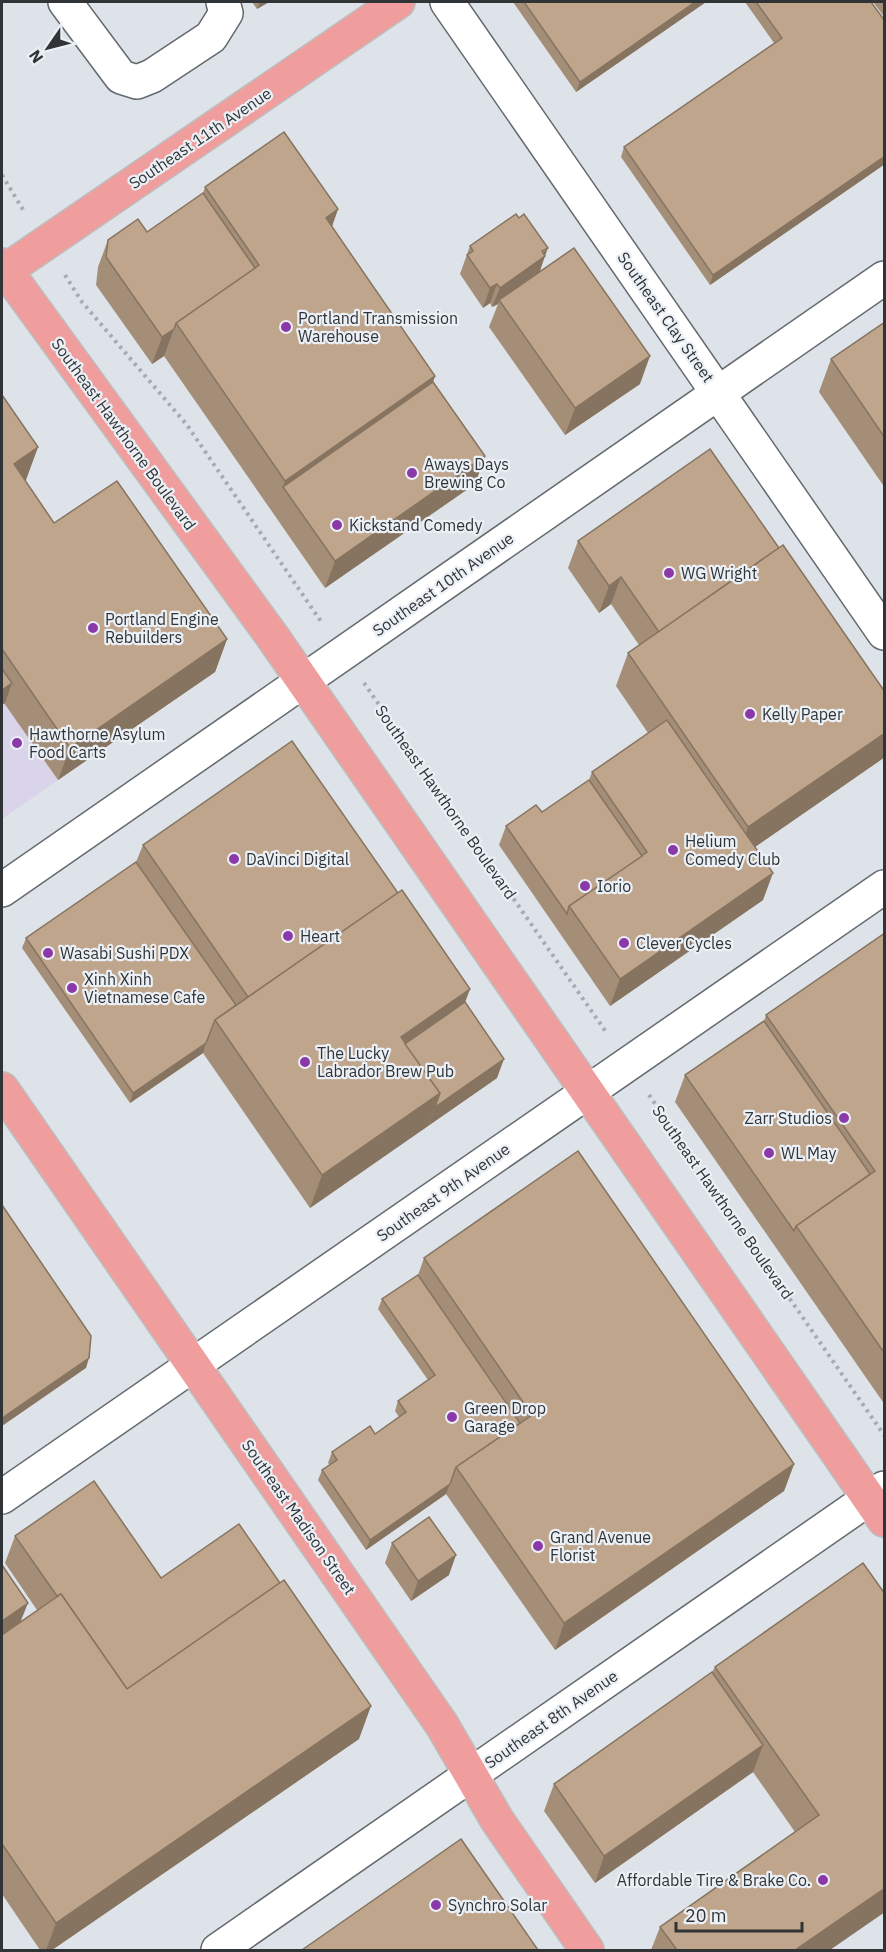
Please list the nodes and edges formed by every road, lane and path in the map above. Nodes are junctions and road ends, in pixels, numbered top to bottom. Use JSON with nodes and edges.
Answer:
{"nodes":[{"id":1,"x":65,"y":2,"type":"edge"},
{"id":2,"x":224,"y":2,"type":"edge"},
{"id":3,"x":398,"y":2,"type":"edge"},
{"id":4,"x":447,"y":2,"type":"edge"},
{"id":5,"x":2,"y":175,"type":"edge"},
{"id":6,"x":45,"y":245,"type":"junction"},
{"id":7,"x":3,"y":269,"type":"edge"},
{"id":8,"x":885,"y":278,"type":"edge"},
{"id":9,"x":718,"y":393,"type":"junction"},
{"id":10,"x":885,"y":633,"type":"edge"},
{"id":11,"x":343,"y":654,"type":"junction"},
{"id":12,"x":303,"y":681,"type":"junction"},
{"id":13,"x":885,"y":887,"type":"edge"},
{"id":14,"x":2,"y":890,"type":"edge"},
{"id":15,"x":628,"y":1064,"type":"junction"},
{"id":16,"x":2,"y":1089,"type":"edge"},
{"id":17,"x":588,"y":1092,"type":"junction"},
{"id":18,"x":194,"y":1365,"type":"junction"},
{"id":19,"x":885,"y":1435,"type":"edge"},
{"id":20,"x":2,"y":1497,"type":"edge"},
{"id":21,"x":880,"y":1502,"type":"edge"},
{"id":22,"x":471,"y":1775,"type":"junction"},
{"id":23,"x":218,"y":1950,"type":"edge"},
{"id":24,"x":587,"y":1950,"type":"edge"}],
"edges":[{"from":1,"to":2,"type":"street"},
{"from":3,"to":6,"type":"main road","name":"Southeast 11th Avenue"},
{"from":4,"to":9,"type":"street","name":"Southeast Clay Street"},
{"from":5,"to":6,"type":"path","name":"Southeast Hawthorne Boulevard"},
{"from":6,"to":7,"type":"main road","name":"Southeast 11th Avenue"},
{"from":6,"to":11,"type":"path","name":"Southeast Hawthorne Boulevard"},
{"from":7,"to":12,"type":"main road","name":"Southeast Hawthorne Boulevard"},
{"from":8,"to":9,"type":"street","name":"Southeast 10th Avenue"},
{"from":9,"to":10,"type":"street","name":"Southeast Clay Street"},
{"from":9,"to":11,"type":"street","name":"Southeast 10th Avenue"},
{"from":11,"to":12,"type":"street","name":"Southeast 10th Avenue"},
{"from":11,"to":15,"type":"path","name":"Southeast Hawthorne Boulevard"},
{"from":12,"to":14,"type":"street","name":"Southeast 10th Avenue"},
{"from":12,"to":17,"type":"main road","name":"Southeast Hawthorne Boulevard"},
{"from":13,"to":15,"type":"street","name":"Southeast 9th Avenue"},
{"from":15,"to":17,"type":"street","name":"Southeast 9th Avenue"},
{"from":15,"to":19,"type":"path","name":"Southeast Hawthorne Boulevard"},
{"from":16,"to":18,"type":"main road","name":"Southeast Madison Street"},
{"from":17,"to":18,"type":"street","name":"Southeast 9th Avenue"},
{"from":17,"to":21,"type":"main road","name":"Southeast Hawthorne Boulevard"},
{"from":18,"to":20,"type":"street","name":"Southeast 9th Avenue"},
{"from":18,"to":22,"type":"main road","name":"Southeast Madison Street"},
{"from":21,"to":22,"type":"street","name":"Southeast 8th Avenue"},
{"from":22,"to":23,"type":"street","name":"Southeast 8th Avenue"},
{"from":22,"to":24,"type":"main road","name":"Southeast Madison Street"}]}
